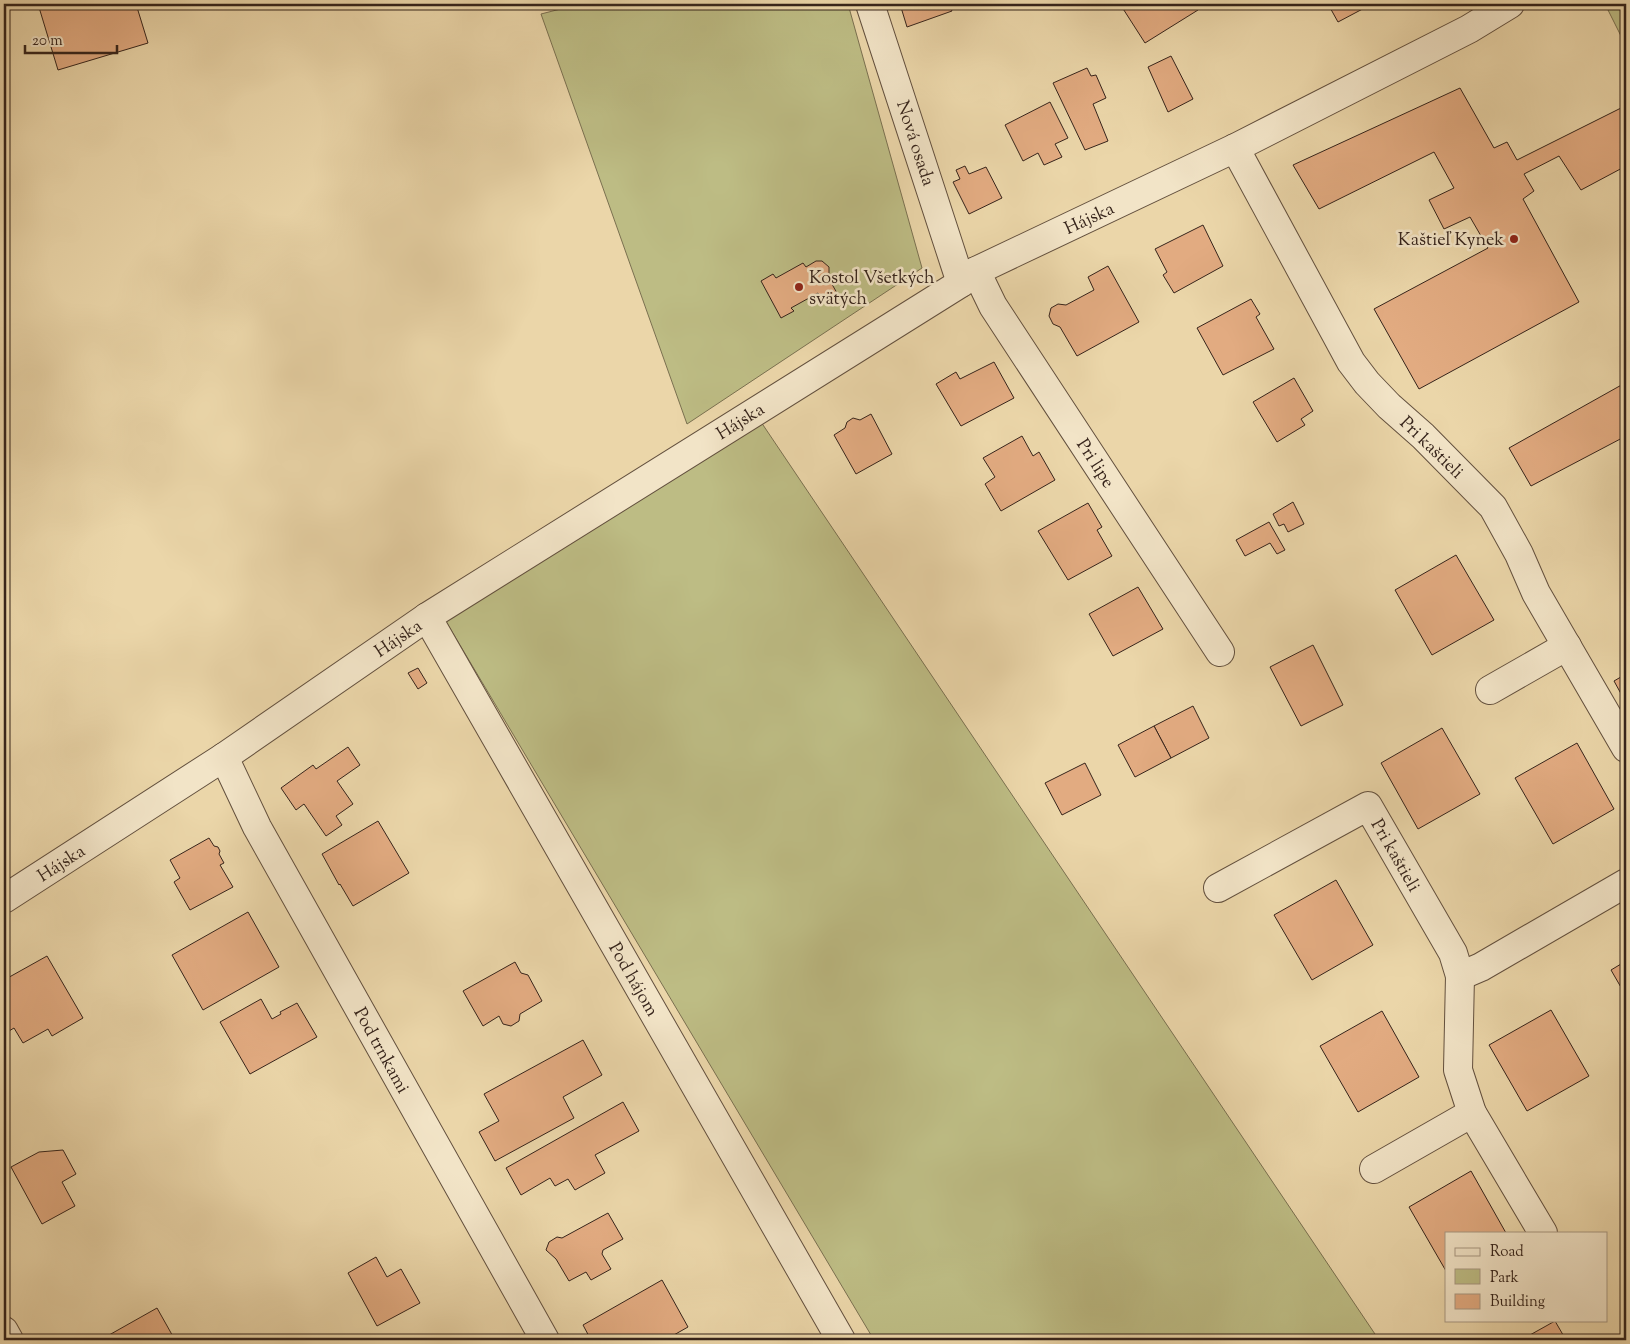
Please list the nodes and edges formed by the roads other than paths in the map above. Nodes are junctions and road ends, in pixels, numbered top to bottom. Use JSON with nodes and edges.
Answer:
{"nodes":[{"id":1,"x":870,"y":4,"type":"edge"},
{"id":2,"x":1510,"y":4,"type":"edge"},
{"id":3,"x":1235,"y":148,"type":"junction"},
{"id":4,"x":969,"y":277,"type":"junction"},
{"id":5,"x":428,"y":617,"type":"junction"},
{"id":6,"x":1567,"y":646,"type":"junction"},
{"id":7,"x":1220,"y":652,"type":"dead end"},
{"id":8,"x":1490,"y":690,"type":"dead end"},
{"id":9,"x":1626,"y":748,"type":"edge"},
{"id":10,"x":224,"y":757,"type":"junction"},
{"id":11,"x":1626,"y":883,"type":"edge"},
{"id":12,"x":1218,"y":888,"type":"dead end"},
{"id":13,"x":4,"y":899,"type":"edge"},
{"id":14,"x":1460,"y":976,"type":"junction"},
{"id":15,"x":1472,"y":1113,"type":"junction"},
{"id":16,"x":1374,"y":1169,"type":"dead end"},
{"id":17,"x":1542,"y":1232,"type":"edge"},
{"id":18,"x":4,"y":1331,"type":"edge"},
{"id":19,"x":9,"y":1340,"type":"edge"},
{"id":20,"x":545,"y":1340,"type":"edge"},
{"id":21,"x":841,"y":1340,"type":"edge"}],
"edges":[{"from":1,"to":4,"type":"street","name":"Nová osada"},
{"from":2,"to":3,"type":"street","name":"Hájska"},
{"from":3,"to":4,"type":"street","name":"Hájska"},
{"from":3,"to":6,"type":"street","name":"Pri kaštieli"},
{"from":4,"to":5,"type":"street","name":"Hájska"},
{"from":4,"to":7,"type":"street","name":"Pri lipe"},
{"from":5,"to":10,"type":"street","name":"Hájska"},
{"from":5,"to":21,"type":"street","name":"Pod hájom"},
{"from":6,"to":8,"type":"street"},
{"from":6,"to":9,"type":"street","name":"Pri kaštieli"},
{"from":10,"to":13,"type":"street","name":"Hájska"},
{"from":10,"to":20,"type":"street","name":"Pod trnkami"},
{"from":11,"to":14,"type":"street"},
{"from":12,"to":14,"type":"street","name":"Pri kaštieli"},
{"from":14,"to":15,"type":"street","name":"Pri kaštieli"},
{"from":15,"to":16,"type":"street"},
{"from":15,"to":17,"type":"street","name":"Pri kaštieli"},
{"from":18,"to":19,"type":"street"}]}
